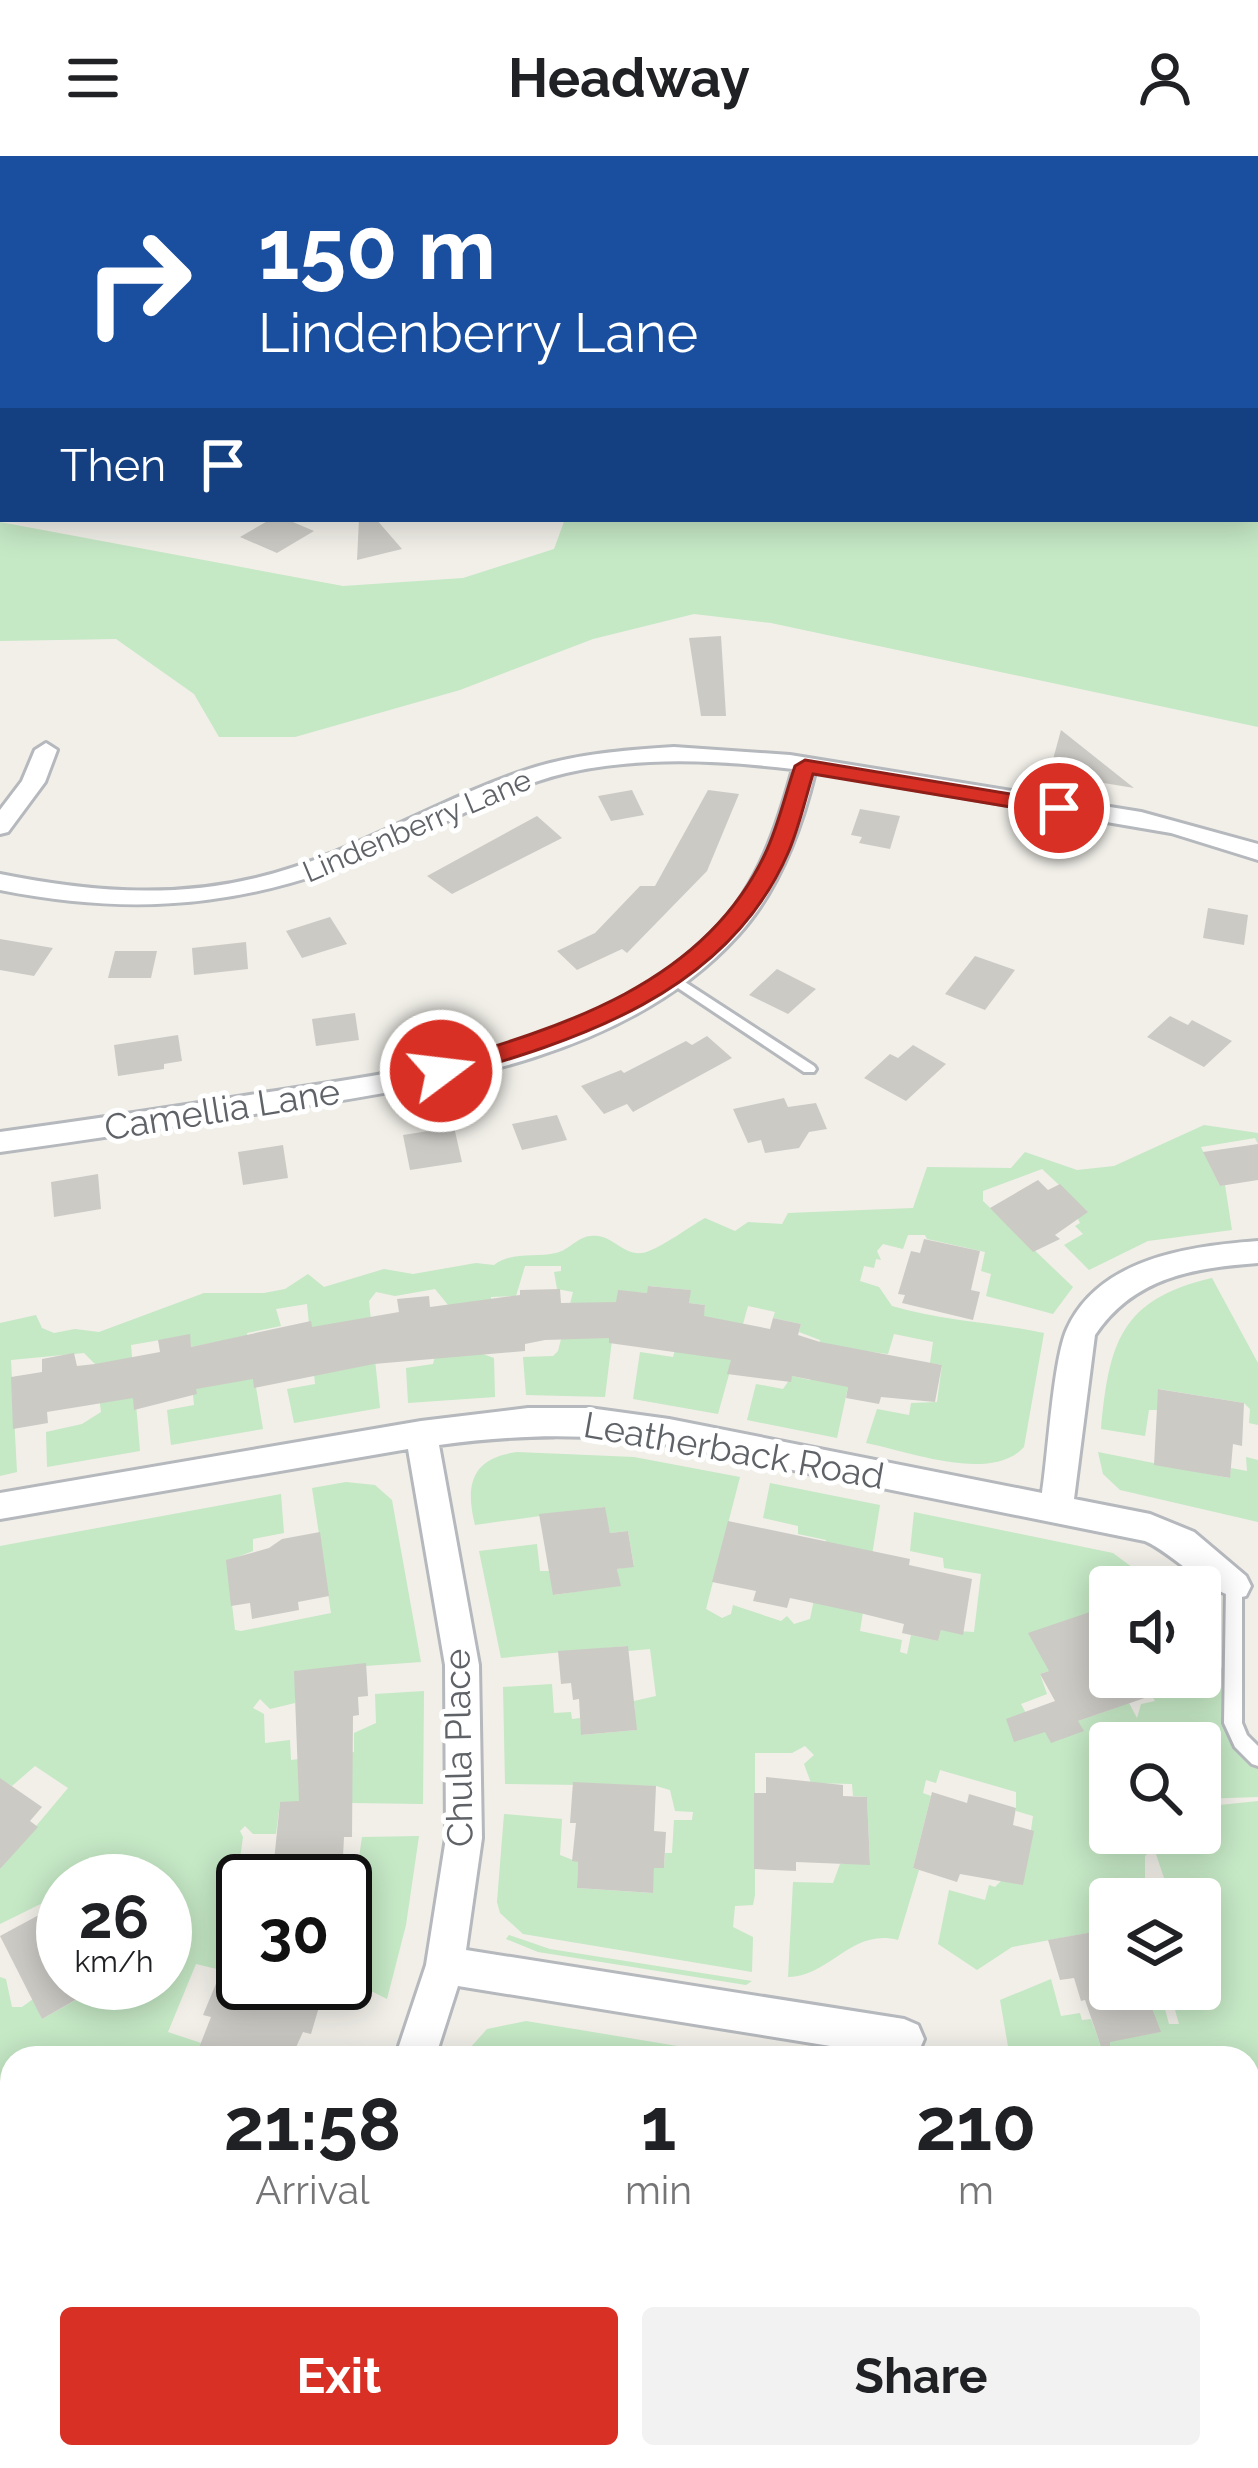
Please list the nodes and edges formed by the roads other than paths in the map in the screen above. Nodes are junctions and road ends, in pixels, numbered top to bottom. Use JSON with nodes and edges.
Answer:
{"nodes":[{"id":1,"x":46,"y":750,"type":"dead end"},
{"id":2,"x":805,"y":766,"type":"junction"},
{"id":3,"x":0,"y":827,"type":"edge"},
{"id":4,"x":1258,"y":853,"type":"edge"},
{"id":5,"x":0,"y":882,"type":"edge"},
{"id":6,"x":671,"y":977,"type":"junction"},
{"id":7,"x":809,"y":1069,"type":"dead end"},
{"id":8,"x":0,"y":1142,"type":"edge"},
{"id":9,"x":1258,"y":1252,"type":"edge"},
{"id":10,"x":422,"y":1435,"type":"junction"},
{"id":11,"x":0,"y":1506,"type":"edge"},
{"id":12,"x":1056,"y":1509,"type":"junction"},
{"id":13,"x":1234,"y":1586,"type":"joint"},
{"id":14,"x":1258,"y":1758,"type":"edge"},
{"id":15,"x":445,"y":1965,"type":"junction"},
{"id":16,"x":904,"y":2039,"type":"dead end"},
{"id":17,"x":419,"y":2046,"type":"edge"}],
"edges":[{"from":1,"to":3,"type":"street"},
{"from":2,"to":4,"type":"street","name":"Lindenberry Lane"},
{"from":2,"to":5,"type":"street","name":"Lindenberry Lane"},
{"from":2,"to":6,"type":"street","name":"Camellia Lane"},
{"from":6,"to":7,"type":"lane"},
{"from":6,"to":8,"type":"street","name":"Camellia Lane"},
{"from":9,"to":12,"type":"street"},
{"from":10,"to":11,"type":"street","name":"Leatherback Road"},
{"from":10,"to":12,"type":"street","name":"Leatherback Road"},
{"from":10,"to":15,"type":"street","name":"Chula Place"},
{"from":12,"to":13,"type":"street","name":"Leatherback Road"},
{"from":13,"to":14,"type":"lane"},
{"from":15,"to":16,"type":"street"},
{"from":15,"to":17,"type":"street","name":"Chula Place"}]}
